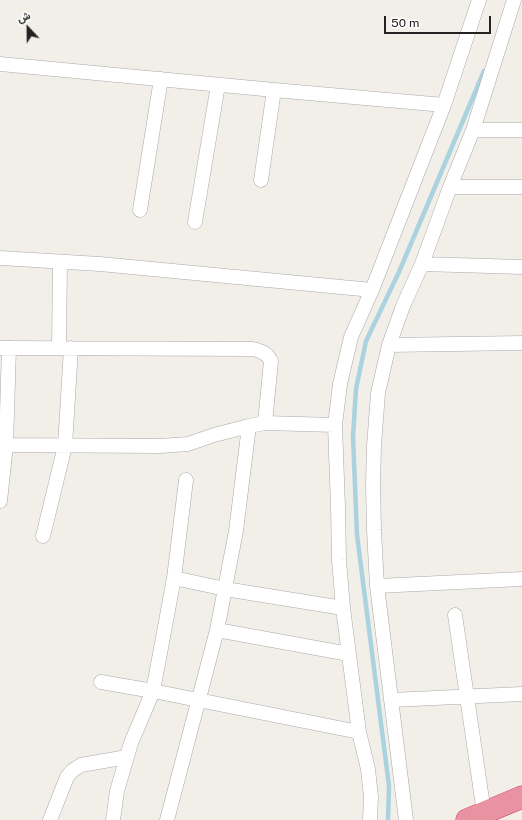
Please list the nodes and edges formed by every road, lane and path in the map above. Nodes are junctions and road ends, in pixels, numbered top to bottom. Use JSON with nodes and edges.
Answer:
{"nodes":[{"id":1,"x":479,"y":0,"type":"edge"},
{"id":2,"x":515,"y":8,"type":"edge"},
{"id":3,"x":0,"y":64,"type":"edge"},
{"id":4,"x":160,"y":79,"type":"junction"},
{"id":5,"x":218,"y":85,"type":"junction"},
{"id":6,"x":274,"y":90,"type":"junction"},
{"id":7,"x":444,"y":105,"type":"junction"},
{"id":8,"x":473,"y":130,"type":"junction"},
{"id":9,"x":522,"y":130,"type":"edge"},
{"id":10,"x":261,"y":180,"type":"dead end"},
{"id":11,"x":450,"y":187,"type":"junction"},
{"id":12,"x":522,"y":187,"type":"edge"},
{"id":13,"x":140,"y":210,"type":"dead end"},
{"id":14,"x":195,"y":222,"type":"dead end"},
{"id":15,"x":0,"y":258,"type":"edge"},
{"id":16,"x":60,"y":262,"type":"junction"},
{"id":17,"x":422,"y":264,"type":"junction"},
{"id":18,"x":522,"y":267,"type":"edge"},
{"id":19,"x":372,"y":290,"type":"junction"},
{"id":20,"x":522,"y":342,"type":"edge"},
{"id":21,"x":389,"y":345,"type":"junction"},
{"id":22,"x":4,"y":348,"type":"edge"},
{"id":23,"x":65,"y":348,"type":"junction"},
{"id":24,"x":266,"y":423,"type":"junction"},
{"id":25,"x":335,"y":425,"type":"junction"},
{"id":26,"x":249,"y":426,"type":"junction"},
{"id":27,"x":3,"y":445,"type":"edge"},
{"id":28,"x":65,"y":446,"type":"junction"},
{"id":29,"x":186,"y":480,"type":"dead end"},
{"id":30,"x":0,"y":501,"type":"edge"},
{"id":31,"x":43,"y":536,"type":"dead end"},
{"id":32,"x":174,"y":578,"type":"junction"},
{"id":33,"x":522,"y":579,"type":"edge"},
{"id":34,"x":377,"y":586,"type":"junction"},
{"id":35,"x":225,"y":589,"type":"junction"},
{"id":36,"x":344,"y":608,"type":"junction"},
{"id":37,"x":455,"y":615,"type":"dead end"},
{"id":38,"x":217,"y":630,"type":"junction"},
{"id":39,"x":349,"y":654,"type":"junction"},
{"id":40,"x":101,"y":682,"type":"dead end"},
{"id":41,"x":153,"y":691,"type":"junction"},
{"id":42,"x":522,"y":694,"type":"edge"},
{"id":43,"x":467,"y":697,"type":"junction"},
{"id":44,"x":198,"y":700,"type":"junction"},
{"id":45,"x":392,"y":700,"type":"junction"},
{"id":46,"x":359,"y":732,"type":"junction"},
{"id":47,"x":127,"y":757,"type":"junction"},
{"id":48,"x":522,"y":797,"type":"edge"},
{"id":49,"x":475,"y":817,"type":"edge"},
{"id":50,"x":50,"y":820,"type":"edge"},
{"id":51,"x":113,"y":820,"type":"edge"},
{"id":52,"x":167,"y":820,"type":"edge"},
{"id":53,"x":370,"y":820,"type":"edge"},
{"id":54,"x":406,"y":820,"type":"edge"}],
"edges":[{"from":1,"to":7,"type":"street"},
{"from":2,"to":8,"type":"street"},
{"from":3,"to":4,"type":"street"},
{"from":4,"to":5,"type":"street"},
{"from":4,"to":13,"type":"street"},
{"from":5,"to":6,"type":"street"},
{"from":5,"to":14,"type":"street"},
{"from":6,"to":7,"type":"street"},
{"from":6,"to":10,"type":"street"},
{"from":7,"to":19,"type":"street"},
{"from":8,"to":9,"type":"street"},
{"from":8,"to":11,"type":"street"},
{"from":11,"to":12,"type":"street"},
{"from":11,"to":17,"type":"street"},
{"from":15,"to":16,"type":"street"},
{"from":16,"to":19,"type":"street"},
{"from":16,"to":23,"type":"street"},
{"from":17,"to":18,"type":"street"},
{"from":17,"to":21,"type":"street"},
{"from":19,"to":25,"type":"street"},
{"from":20,"to":21,"type":"street"},
{"from":21,"to":34,"type":"street"},
{"from":22,"to":23,"type":"street"},
{"from":22,"to":27,"type":"street"},
{"from":23,"to":24,"type":"street"},
{"from":23,"to":28,"type":"street"},
{"from":24,"to":25,"type":"street"},
{"from":24,"to":26,"type":"street"},
{"from":25,"to":36,"type":"street"},
{"from":26,"to":28,"type":"street"},
{"from":26,"to":35,"type":"street"},
{"from":27,"to":28,"type":"street"},
{"from":27,"to":30,"type":"street"},
{"from":28,"to":31,"type":"street"},
{"from":29,"to":32,"type":"street"},
{"from":32,"to":35,"type":"street"},
{"from":32,"to":41,"type":"street"},
{"from":33,"to":34,"type":"street"},
{"from":34,"to":45,"type":"street"},
{"from":35,"to":36,"type":"street"},
{"from":35,"to":38,"type":"street"},
{"from":36,"to":39,"type":"street"},
{"from":37,"to":43,"type":"street"},
{"from":38,"to":39,"type":"street"},
{"from":38,"to":44,"type":"street"},
{"from":39,"to":46,"type":"street"},
{"from":40,"to":41,"type":"street"},
{"from":41,"to":44,"type":"street"},
{"from":41,"to":47,"type":"street"},
{"from":42,"to":43,"type":"street"},
{"from":43,"to":45,"type":"street"},
{"from":43,"to":49,"type":"street"},
{"from":44,"to":46,"type":"street"},
{"from":44,"to":52,"type":"street"},
{"from":45,"to":54,"type":"street"},
{"from":46,"to":53,"type":"street"},
{"from":47,"to":50,"type":"street"},
{"from":47,"to":51,"type":"street"},
{"from":48,"to":49,"type":"highway"}]}
